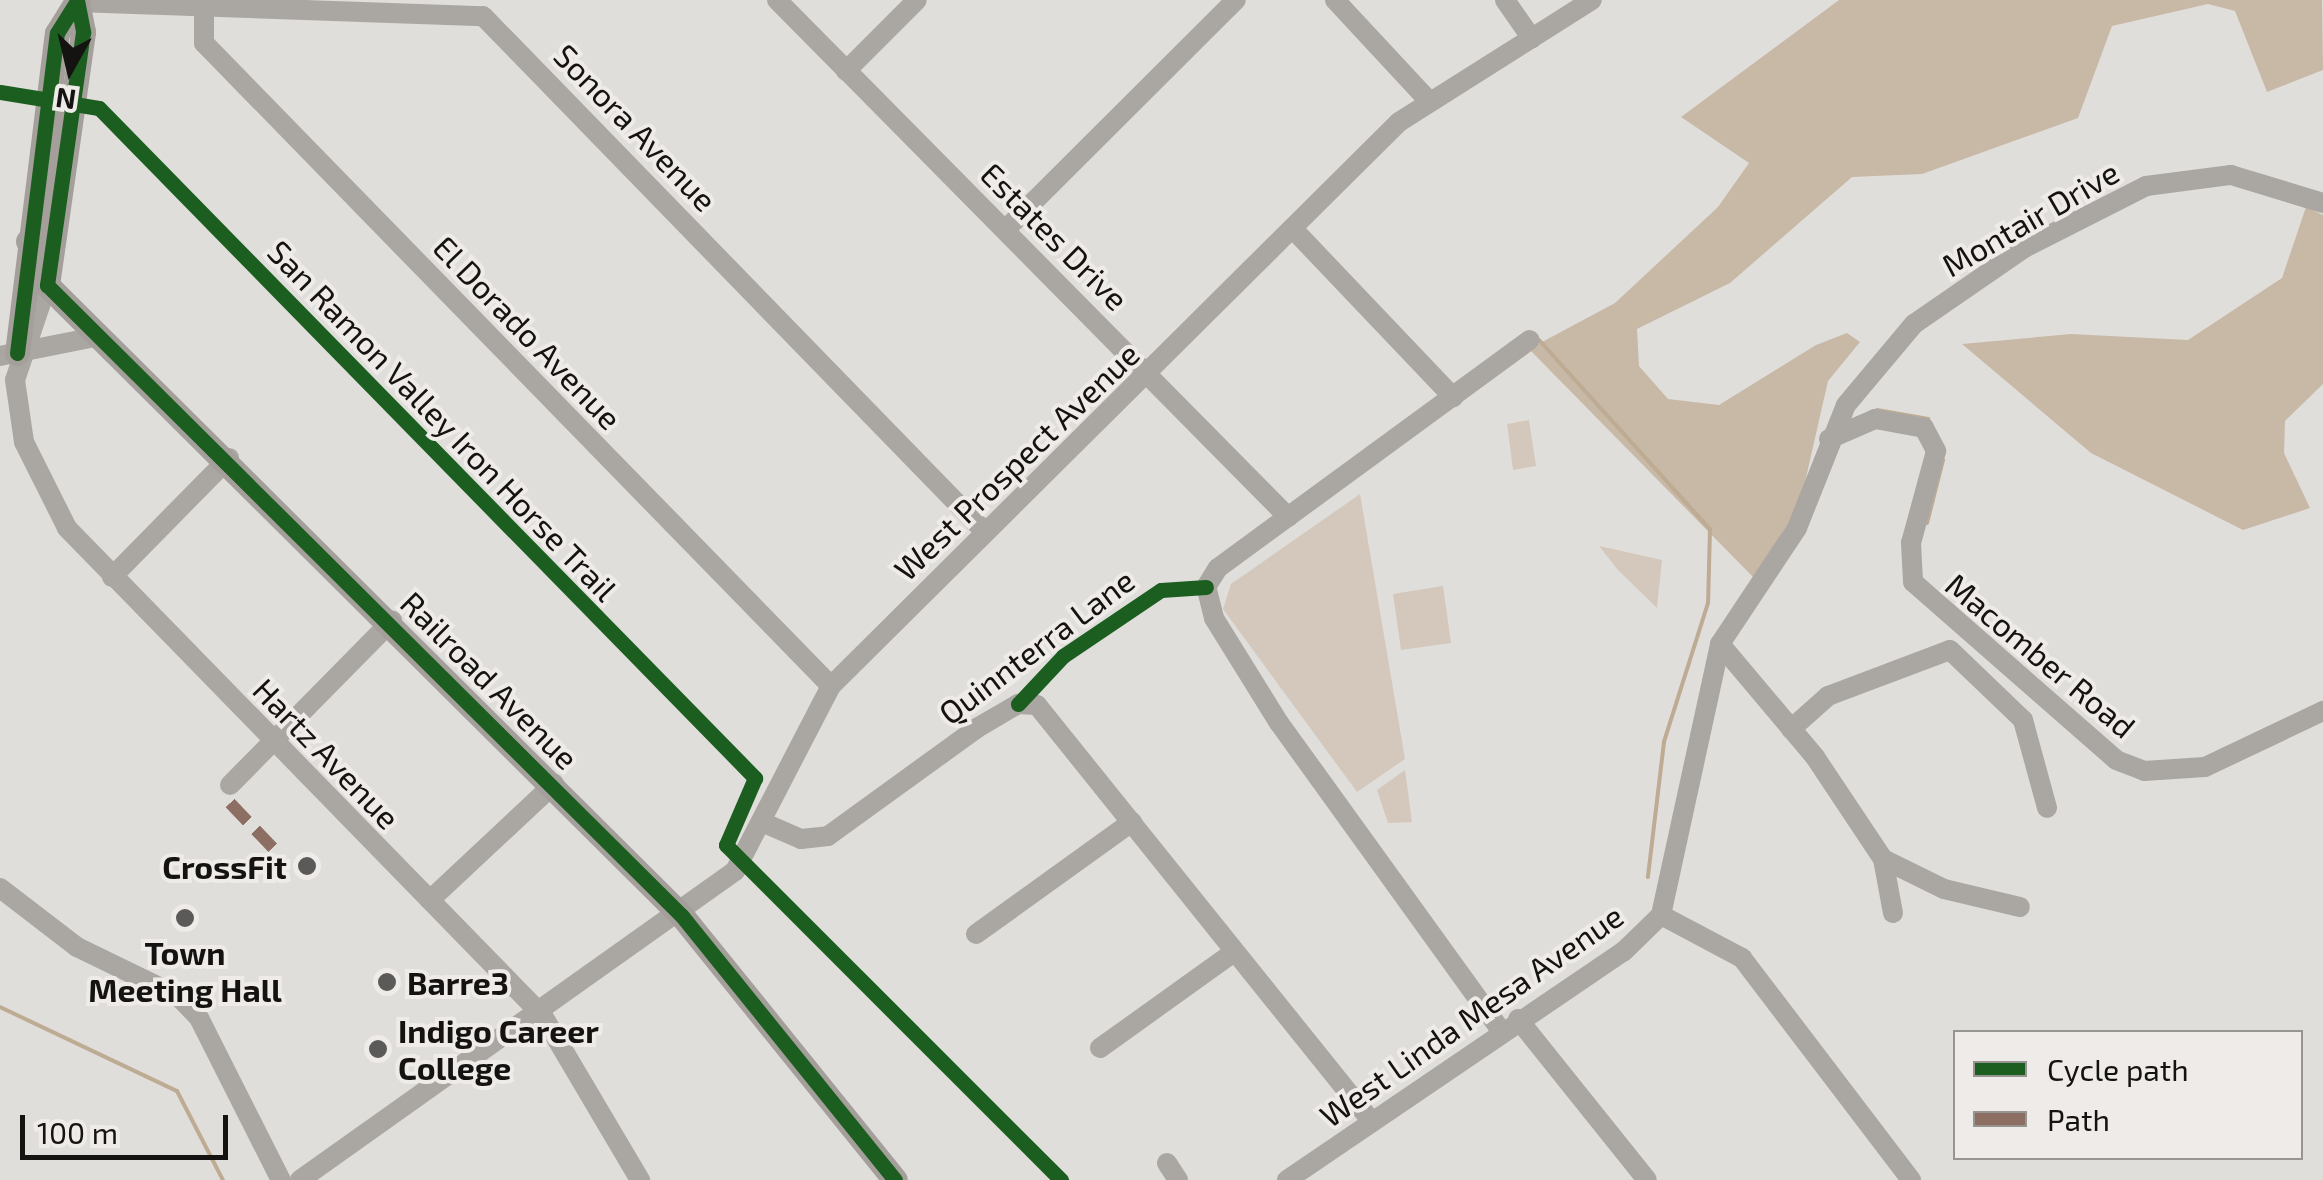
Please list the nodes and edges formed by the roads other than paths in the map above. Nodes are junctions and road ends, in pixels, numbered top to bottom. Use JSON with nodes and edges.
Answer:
{"nodes":[{"id":1,"x":777,"y":0,"type":"edge"},
{"id":2,"x":917,"y":0,"type":"edge"},
{"id":3,"x":1236,"y":0,"type":"edge"},
{"id":4,"x":1335,"y":0,"type":"edge"},
{"id":5,"x":1505,"y":0,"type":"edge"},
{"id":6,"x":1592,"y":0,"type":"edge"},
{"id":7,"x":76,"y":1,"type":"edge"},
{"id":8,"x":204,"y":11,"type":"junction"},
{"id":9,"x":1532,"y":39,"type":"junction"},
{"id":10,"x":846,"y":71,"type":"junction"},
{"id":11,"x":1426,"y":98,"type":"junction"},
{"id":12,"x":2323,"y":203,"type":"edge"},
{"id":13,"x":1008,"y":228,"type":"junction"},
{"id":14,"x":1294,"y":230,"type":"junction"},
{"id":15,"x":28,"y":241,"type":"junction"},
{"id":16,"x":47,"y":284,"type":"junction"},
{"id":17,"x":100,"y":336,"type":"junction"},
{"id":18,"x":1529,"y":340,"type":"dead end"},
{"id":19,"x":8,"y":355,"type":"edge"},
{"id":20,"x":1149,"y":372,"type":"junction"},
{"id":21,"x":1453,"y":397,"type":"junction"},
{"id":22,"x":1829,"y":439,"type":"junction"},
{"id":23,"x":229,"y":458,"type":"junction"},
{"id":24,"x":1288,"y":518,"type":"junction"},
{"id":25,"x":985,"y":532,"type":"junction"},
{"id":26,"x":112,"y":577,"type":"junction"},
{"id":27,"x":392,"y":621,"type":"junction"},
{"id":28,"x":1720,"y":644,"type":"junction"},
{"id":29,"x":831,"y":686,"type":"junction"},
{"id":30,"x":2318,"y":718,"type":"edge"},
{"id":31,"x":1791,"y":729,"type":"junction"},
{"id":32,"x":272,"y":740,"type":"junction"},
{"id":33,"x":554,"y":784,"type":"junction"},
{"id":34,"x":230,"y":785,"type":"dead end"},
{"id":35,"x":2046,"y":808,"type":"dead end"},
{"id":36,"x":1132,"y":822,"type":"junction"},
{"id":37,"x":764,"y":823,"type":"junction"},
{"id":38,"x":1883,"y":859,"type":"junction"},
{"id":39,"x":0,"y":888,"type":"edge"},
{"id":40,"x":430,"y":900,"type":"junction"},
{"id":41,"x":2020,"y":907,"type":"dead end"},
{"id":42,"x":1893,"y":913,"type":"dead end"},
{"id":43,"x":1661,"y":915,"type":"junction"},
{"id":44,"x":682,"y":916,"type":"junction"},
{"id":45,"x":976,"y":934,"type":"dead end"},
{"id":46,"x":1234,"y":952,"type":"junction"},
{"id":47,"x":542,"y":1016,"type":"junction"},
{"id":48,"x":1510,"y":1026,"type":"junction"},
{"id":49,"x":1100,"y":1048,"type":"dead end"},
{"id":50,"x":1372,"y":1122,"type":"junction"},
{"id":51,"x":280,"y":1180,"type":"edge"},
{"id":52,"x":300,"y":1180,"type":"edge"},
{"id":53,"x":640,"y":1180,"type":"edge"},
{"id":54,"x":895,"y":1180,"type":"edge"},
{"id":55,"x":1288,"y":1180,"type":"edge"},
{"id":56,"x":1647,"y":1180,"type":"edge"},
{"id":57,"x":1911,"y":1180,"type":"edge"}],
"edges":[{"from":1,"to":10,"type":"street","name":"Estates Drive"},
{"from":2,"to":10,"type":"street"},
{"from":3,"to":13,"type":"street"},
{"from":4,"to":11,"type":"street"},
{"from":5,"to":9,"type":"street"},
{"from":6,"to":9,"type":"street","name":"West Prospect Avenue"},
{"from":7,"to":8,"type":"street","name":"Sonora Avenue"},
{"from":7,"to":15,"type":"main road"},
{"from":7,"to":16,"type":"main road"},
{"from":8,"to":25,"type":"street","name":"Sonora Avenue"},
{"from":8,"to":29,"type":"street","name":"El Dorado Avenue"},
{"from":9,"to":11,"type":"street","name":"West Prospect Avenue"},
{"from":10,"to":13,"type":"street","name":"Estates Drive"},
{"from":11,"to":14,"type":"street","name":"West Prospect Avenue"},
{"from":12,"to":22,"type":"street","name":"Montair Drive"},
{"from":13,"to":20,"type":"street","name":"Estates Drive"},
{"from":14,"to":20,"type":"street","name":"West Prospect Avenue"},
{"from":14,"to":21,"type":"street"},
{"from":15,"to":16,"type":"main road","name":"Railroad Avenue"},
{"from":15,"to":19,"type":"main road"},
{"from":16,"to":17,"type":"main road","name":"Railroad Avenue"},
{"from":16,"to":19,"type":"street"},
{"from":17,"to":19,"type":"street"},
{"from":17,"to":23,"type":"main road","name":"Railroad Avenue"},
{"from":18,"to":21,"type":"street"},
{"from":19,"to":26,"type":"street","name":"Hartz Avenue"},
{"from":20,"to":24,"type":"street","name":"Estates Drive"},
{"from":20,"to":25,"type":"street","name":"West Prospect Avenue"},
{"from":21,"to":24,"type":"street"},
{"from":22,"to":28,"type":"street","name":"West Linda Mesa Avenue"},
{"from":22,"to":30,"type":"street","name":"Macomber Road"},
{"from":23,"to":26,"type":"street"},
{"from":23,"to":27,"type":"main road","name":"Railroad Avenue"},
{"from":24,"to":48,"type":"street"},
{"from":25,"to":29,"type":"street","name":"West Prospect Avenue"},
{"from":26,"to":32,"type":"street","name":"Hartz Avenue"},
{"from":27,"to":32,"type":"street"},
{"from":27,"to":33,"type":"main road","name":"Railroad Avenue"},
{"from":28,"to":31,"type":"street"},
{"from":28,"to":43,"type":"street","name":"West Linda Mesa Avenue"},
{"from":29,"to":37,"type":"street","name":"West Prospect Avenue"},
{"from":31,"to":35,"type":"street"},
{"from":31,"to":38,"type":"street"},
{"from":32,"to":34,"type":"street"},
{"from":32,"to":40,"type":"street","name":"Hartz Avenue"},
{"from":33,"to":40,"type":"street"},
{"from":33,"to":44,"type":"main road","name":"Railroad Avenue"},
{"from":36,"to":37,"type":"street","name":"Quinnterra Lane"},
{"from":36,"to":45,"type":"street"},
{"from":36,"to":46,"type":"street"},
{"from":37,"to":44,"type":"street","name":"West Prospect Avenue"},
{"from":38,"to":41,"type":"street"},
{"from":38,"to":42,"type":"street"},
{"from":39,"to":51,"type":"street"},
{"from":40,"to":47,"type":"street","name":"Hartz Avenue"},
{"from":43,"to":48,"type":"street","name":"West Linda Mesa Avenue"},
{"from":43,"to":57,"type":"street"},
{"from":44,"to":47,"type":"street","name":"West Prospect Avenue"},
{"from":44,"to":54,"type":"main road","name":"Railroad Avenue"},
{"from":46,"to":49,"type":"street"},
{"from":46,"to":50,"type":"street"},
{"from":47,"to":52,"type":"street","name":"West Prospect Avenue"},
{"from":47,"to":53,"type":"street","name":"Hartz Avenue"},
{"from":48,"to":50,"type":"street","name":"West Linda Mesa Avenue"},
{"from":48,"to":56,"type":"street"},
{"from":50,"to":55,"type":"street","name":"West Linda Mesa Avenue"}]}
